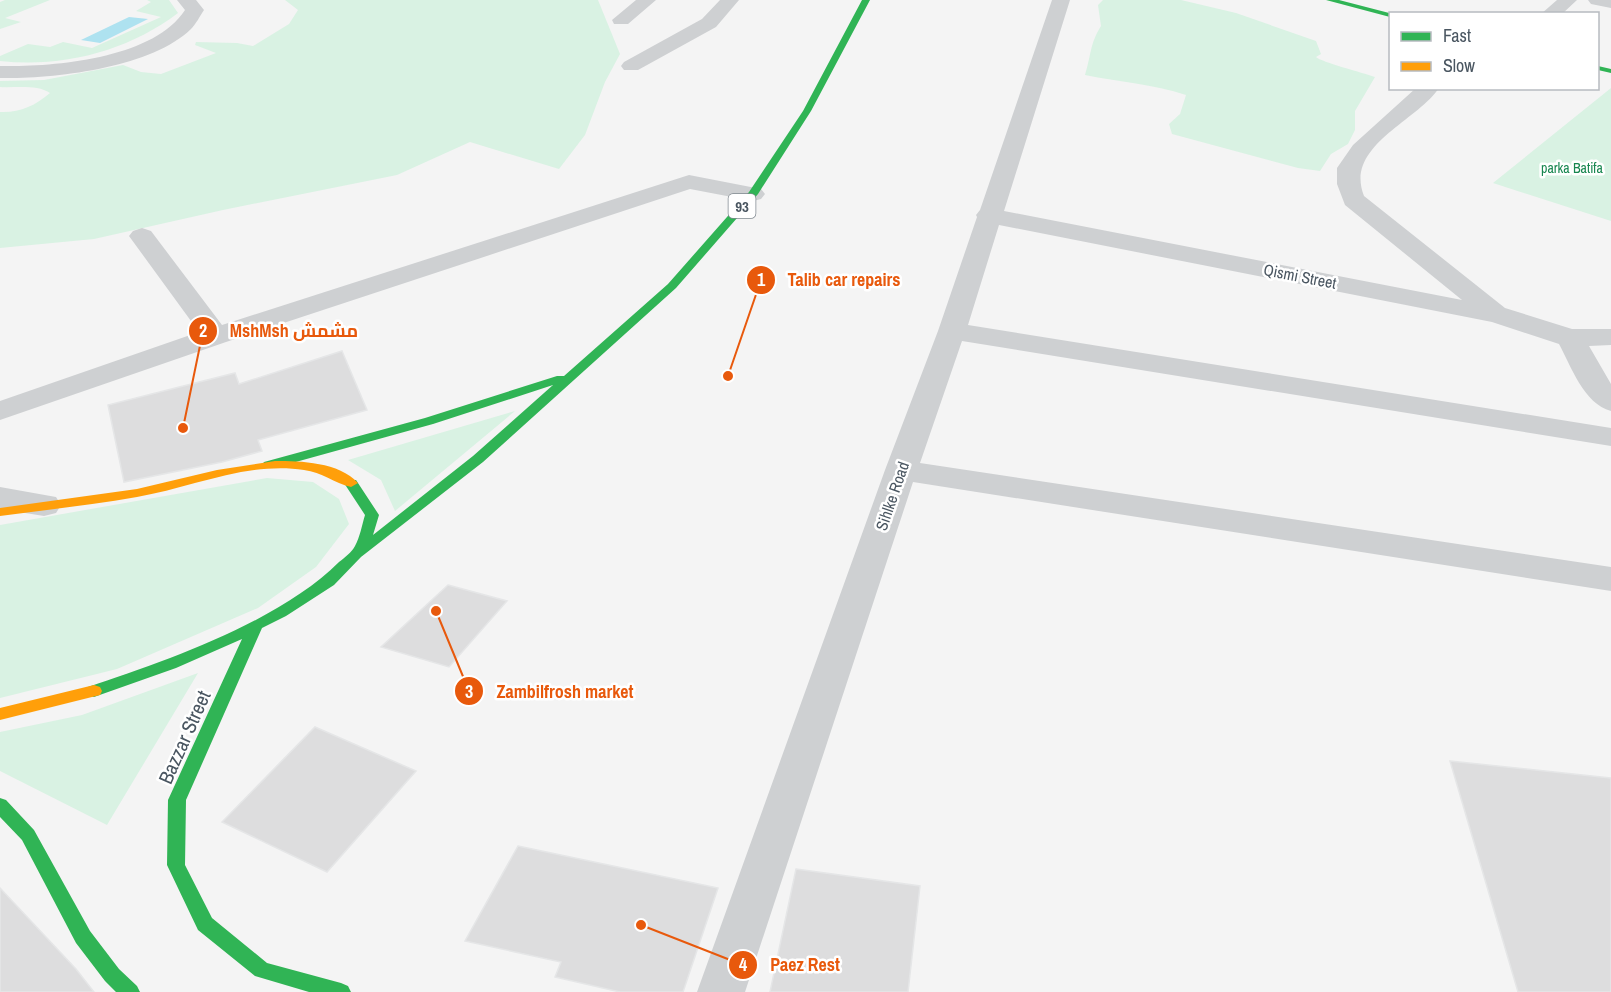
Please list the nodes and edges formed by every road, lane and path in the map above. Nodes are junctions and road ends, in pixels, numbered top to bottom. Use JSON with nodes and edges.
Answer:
{"nodes":[{"id":1,"x":186,"y":0,"type":"edge"},
{"id":2,"x":647,"y":0,"type":"edge"},
{"id":3,"x":730,"y":0,"type":"edge"},
{"id":4,"x":866,"y":0,"type":"edge"},
{"id":5,"x":1061,"y":0,"type":"edge"},
{"id":6,"x":1330,"y":0,"type":"edge"},
{"id":7,"x":1568,"y":0,"type":"edge"},
{"id":8,"x":1597,"y":0,"type":"edge"},
{"id":9,"x":1611,"y":3,"type":"edge"},
{"id":10,"x":1553,"y":12,"type":"edge"},
{"id":11,"x":1389,"y":15,"type":"edge"},
{"id":12,"x":621,"y":20,"type":"dead end"},
{"id":13,"x":631,"y":66,"type":"dead end"},
{"id":14,"x":0,"y":72,"type":"edge"},
{"id":15,"x":1427,"y":90,"type":"edge"},
{"id":16,"x":753,"y":194,"type":"junction"},
{"id":17,"x":988,"y":215,"type":"junction"},
{"id":18,"x":142,"y":236,"type":"dead end"},
{"id":19,"x":1498,"y":315,"type":"junction"},
{"id":20,"x":952,"y":331,"type":"junction"},
{"id":21,"x":216,"y":336,"type":"junction"},
{"id":22,"x":1570,"y":338,"type":"junction"},
{"id":23,"x":1611,"y":338,"type":"edge"},
{"id":24,"x":572,"y":376,"type":"junction"},
{"id":25,"x":1611,"y":402,"type":"edge"},
{"id":26,"x":0,"y":411,"type":"edge"},
{"id":27,"x":1611,"y":437,"type":"edge"},
{"id":28,"x":269,"y":465,"type":"junction"},
{"id":29,"x":901,"y":470,"type":"junction"},
{"id":30,"x":0,"y":498,"type":"edge"},
{"id":31,"x":44,"y":505,"type":"junction"},
{"id":32,"x":0,"y":512,"type":"edge"},
{"id":33,"x":359,"y":554,"type":"junction"},
{"id":34,"x":1611,"y":579,"type":"edge"},
{"id":35,"x":256,"y":626,"type":"junction"},
{"id":36,"x":0,"y":714,"type":"edge"},
{"id":37,"x":0,"y":805,"type":"edge"},
{"id":38,"x":130,"y":992,"type":"edge"},
{"id":39,"x":341,"y":992,"type":"edge"},
{"id":40,"x":722,"y":992,"type":"edge"}],
"edges":[{"from":1,"to":14,"type":"street"},
{"from":2,"to":12,"type":"street"},
{"from":3,"to":13,"type":"street"},
{"from":4,"to":16,"type":"main road","number":"93"},
{"from":5,"to":17,"type":"street","name":"Sihlke Road"},
{"from":6,"to":11,"type":"main road"},
{"from":7,"to":10,"type":"street"},
{"from":8,"to":9,"type":"street"},
{"from":15,"to":19,"type":"street"},
{"from":16,"to":21,"type":"street"},
{"from":16,"to":24,"type":"main road","number":"93"},
{"from":17,"to":19,"type":"street","name":"Qismi Street"},
{"from":17,"to":20,"type":"street","name":"Sihlke Road"},
{"from":18,"to":21,"type":"street"},
{"from":19,"to":22,"type":"street","name":"Qismi Street"},
{"from":20,"to":27,"type":"street"},
{"from":20,"to":29,"type":"street","name":"Sihlke Road"},
{"from":21,"to":26,"type":"street"},
{"from":22,"to":23,"type":"street","name":"Qismi Street"},
{"from":22,"to":25,"type":"street"},
{"from":24,"to":28,"type":"main road","number":"93"},
{"from":24,"to":33,"type":"main road","number":"93"},
{"from":28,"to":31,"type":"main road"},
{"from":28,"to":33,"type":"main road"},
{"from":29,"to":34,"type":"street"},
{"from":29,"to":40,"type":"street","name":"Sihlke Road"},
{"from":30,"to":31,"type":"street"},
{"from":31,"to":32,"type":"main road"},
{"from":33,"to":35,"type":"main road"},
{"from":35,"to":36,"type":"main road"},
{"from":35,"to":39,"type":"main road","name":"Bazzar Street"},
{"from":37,"to":38,"type":"main road"}]}
